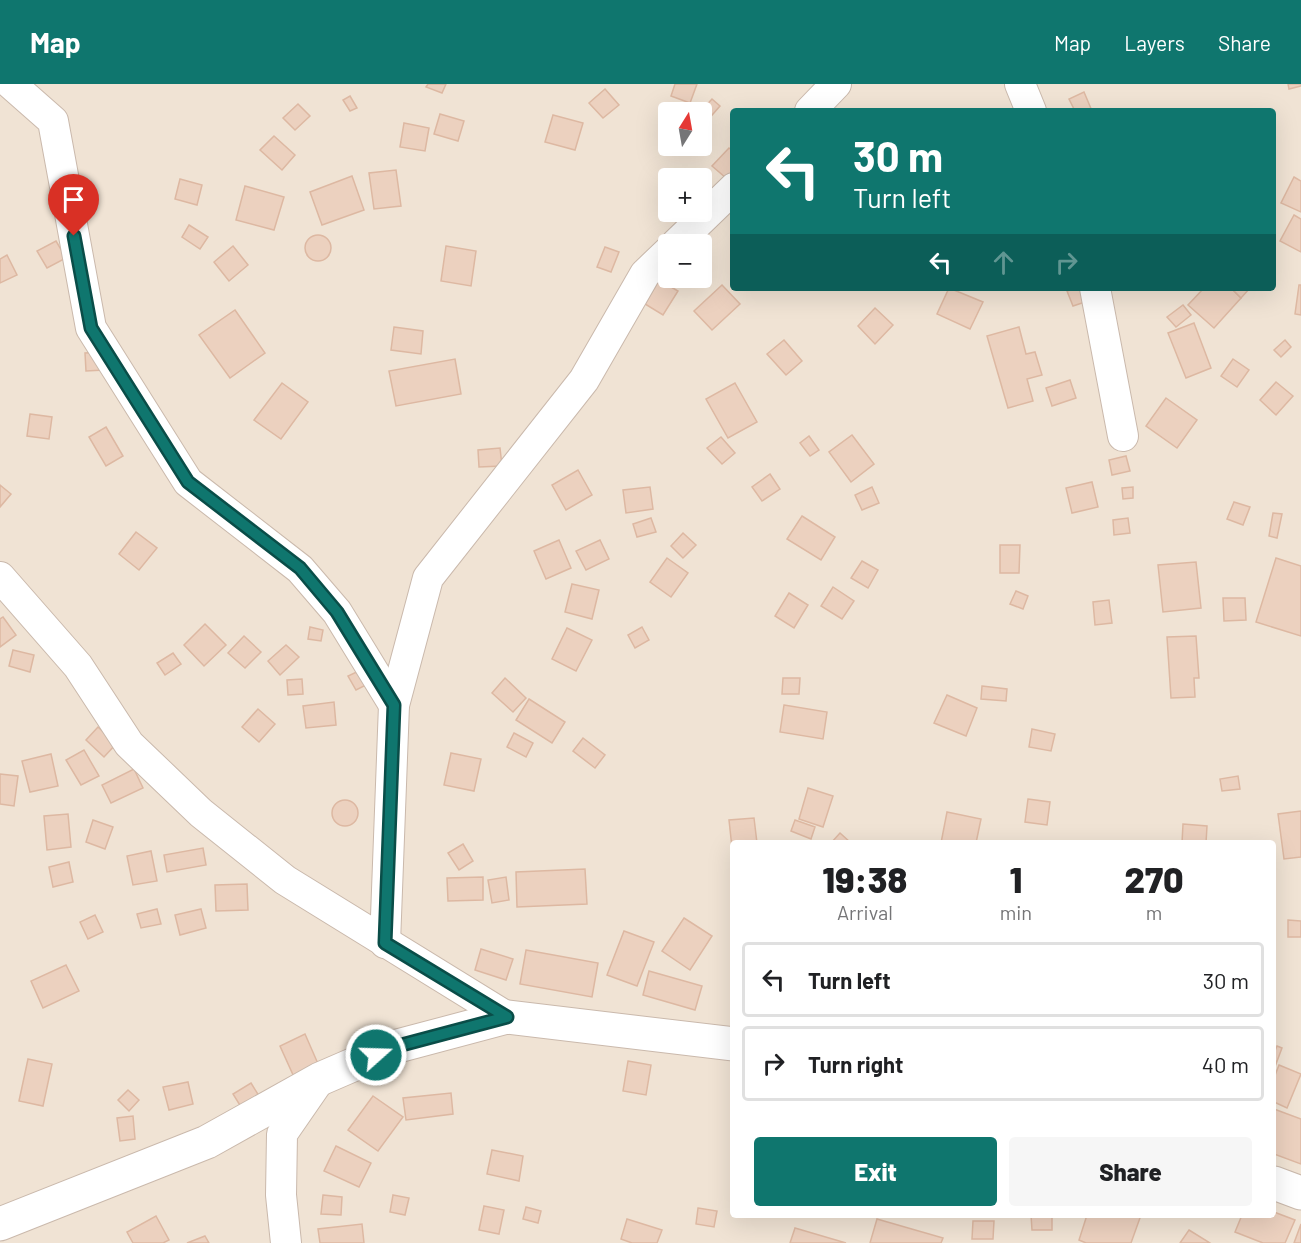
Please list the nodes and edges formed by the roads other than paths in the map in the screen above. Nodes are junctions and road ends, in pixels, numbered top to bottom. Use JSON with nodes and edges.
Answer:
{"nodes":[{"id":1,"x":11,"y":84,"type":"edge"},
{"id":2,"x":836,"y":84,"type":"edge"},
{"id":3,"x":1020,"y":84,"type":"edge"},
{"id":4,"x":813,"y":108,"type":"edge"},
{"id":5,"x":1030,"y":108,"type":"edge"},
{"id":6,"x":730,"y":192,"type":"edge"},
{"id":7,"x":686,"y":234,"type":"edge"},
{"id":8,"x":658,"y":262,"type":"edge"},
{"id":9,"x":1096,"y":291,"type":"edge"},
{"id":10,"x":1124,"y":436,"type":"dead end"},
{"id":11,"x":0,"y":577,"type":"edge"},
{"id":12,"x":394,"y":705,"type":"junction"},
{"id":13,"x":385,"y":943,"type":"junction"},
{"id":14,"x":507,"y":1017,"type":"junction"},
{"id":15,"x":730,"y":1044,"type":"edge"},
{"id":16,"x":320,"y":1079,"type":"junction"},
{"id":17,"x":1276,"y":1183,"type":"edge"},
{"id":18,"x":1301,"y":1193,"type":"edge"},
{"id":19,"x":0,"y":1224,"type":"edge"},
{"id":20,"x":286,"y":1243,"type":"edge"}],
"edges":[{"from":1,"to":12,"type":"street"},
{"from":2,"to":4,"type":"street"},
{"from":3,"to":5,"type":"street"},
{"from":6,"to":7,"type":"street"},
{"from":8,"to":12,"type":"street"},
{"from":9,"to":10,"type":"street"},
{"from":11,"to":13,"type":"street"},
{"from":12,"to":13,"type":"street"},
{"from":13,"to":14,"type":"street"},
{"from":14,"to":15,"type":"street"},
{"from":14,"to":16,"type":"street"},
{"from":16,"to":19,"type":"street"},
{"from":16,"to":20,"type":"street"},
{"from":17,"to":18,"type":"street"}]}
